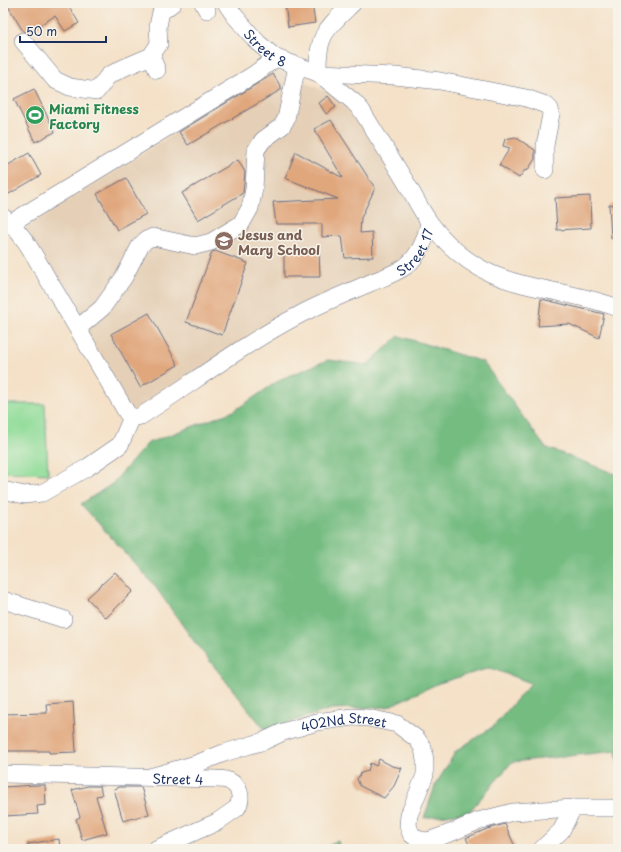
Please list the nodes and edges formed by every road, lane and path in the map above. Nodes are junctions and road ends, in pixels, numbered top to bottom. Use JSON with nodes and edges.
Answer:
{"nodes":[{"id":1,"x":173,"y":3,"type":"edge"},
{"id":2,"x":226,"y":3,"type":"edge"},
{"id":3,"x":354,"y":3,"type":"edge"},
{"id":4,"x":23,"y":41,"type":"dead end"},
{"id":5,"x":276,"y":58,"type":"junction"},
{"id":6,"x":297,"y":66,"type":"junction"},
{"id":7,"x":318,"y":74,"type":"junction"},
{"id":8,"x":545,"y":170,"type":"dead end"},
{"id":9,"x":7,"y":220,"type":"edge"},
{"id":10,"x":429,"y":222,"type":"junction"},
{"id":11,"x":618,"y":308,"type":"edge"},
{"id":12,"x":78,"y":328,"type":"junction"},
{"id":13,"x":132,"y":417,"type":"junction"},
{"id":14,"x":3,"y":490,"type":"edge"},
{"id":15,"x":3,"y":600,"type":"edge"},
{"id":16,"x":63,"y":619,"type":"dead end"},
{"id":17,"x":3,"y":774,"type":"edge"},
{"id":18,"x":150,"y":777,"type":"junction"},
{"id":19,"x":573,"y":808,"type":"junction"},
{"id":20,"x":618,"y":808,"type":"edge"},
{"id":21,"x":156,"y":849,"type":"edge"},
{"id":22,"x":542,"y":849,"type":"edge"}],
"edges":[{"from":1,"to":4,"type":"street"},
{"from":2,"to":5,"type":"street","name":"Street 8"},
{"from":3,"to":7,"type":"street"},
{"from":5,"to":6,"type":"street","name":"Street 8"},
{"from":5,"to":9,"type":"street"},
{"from":6,"to":7,"type":"street","name":"Street 8"},
{"from":6,"to":12,"type":"street"},
{"from":7,"to":8,"type":"street"},
{"from":7,"to":10,"type":"street","name":"Street 17"},
{"from":9,"to":12,"type":"street"},
{"from":10,"to":11,"type":"street"},
{"from":10,"to":13,"type":"street","name":"Street 17"},
{"from":12,"to":13,"type":"street"},
{"from":13,"to":14,"type":"street"},
{"from":15,"to":16,"type":"street"},
{"from":17,"to":18,"type":"street","name":"Street 4"},
{"from":18,"to":19,"type":"street","name":"402Nd Street"},
{"from":18,"to":21,"type":"street","name":"Street 4"},
{"from":19,"to":20,"type":"street","name":"402Nd Street"},
{"from":19,"to":22,"type":"street"}]}
